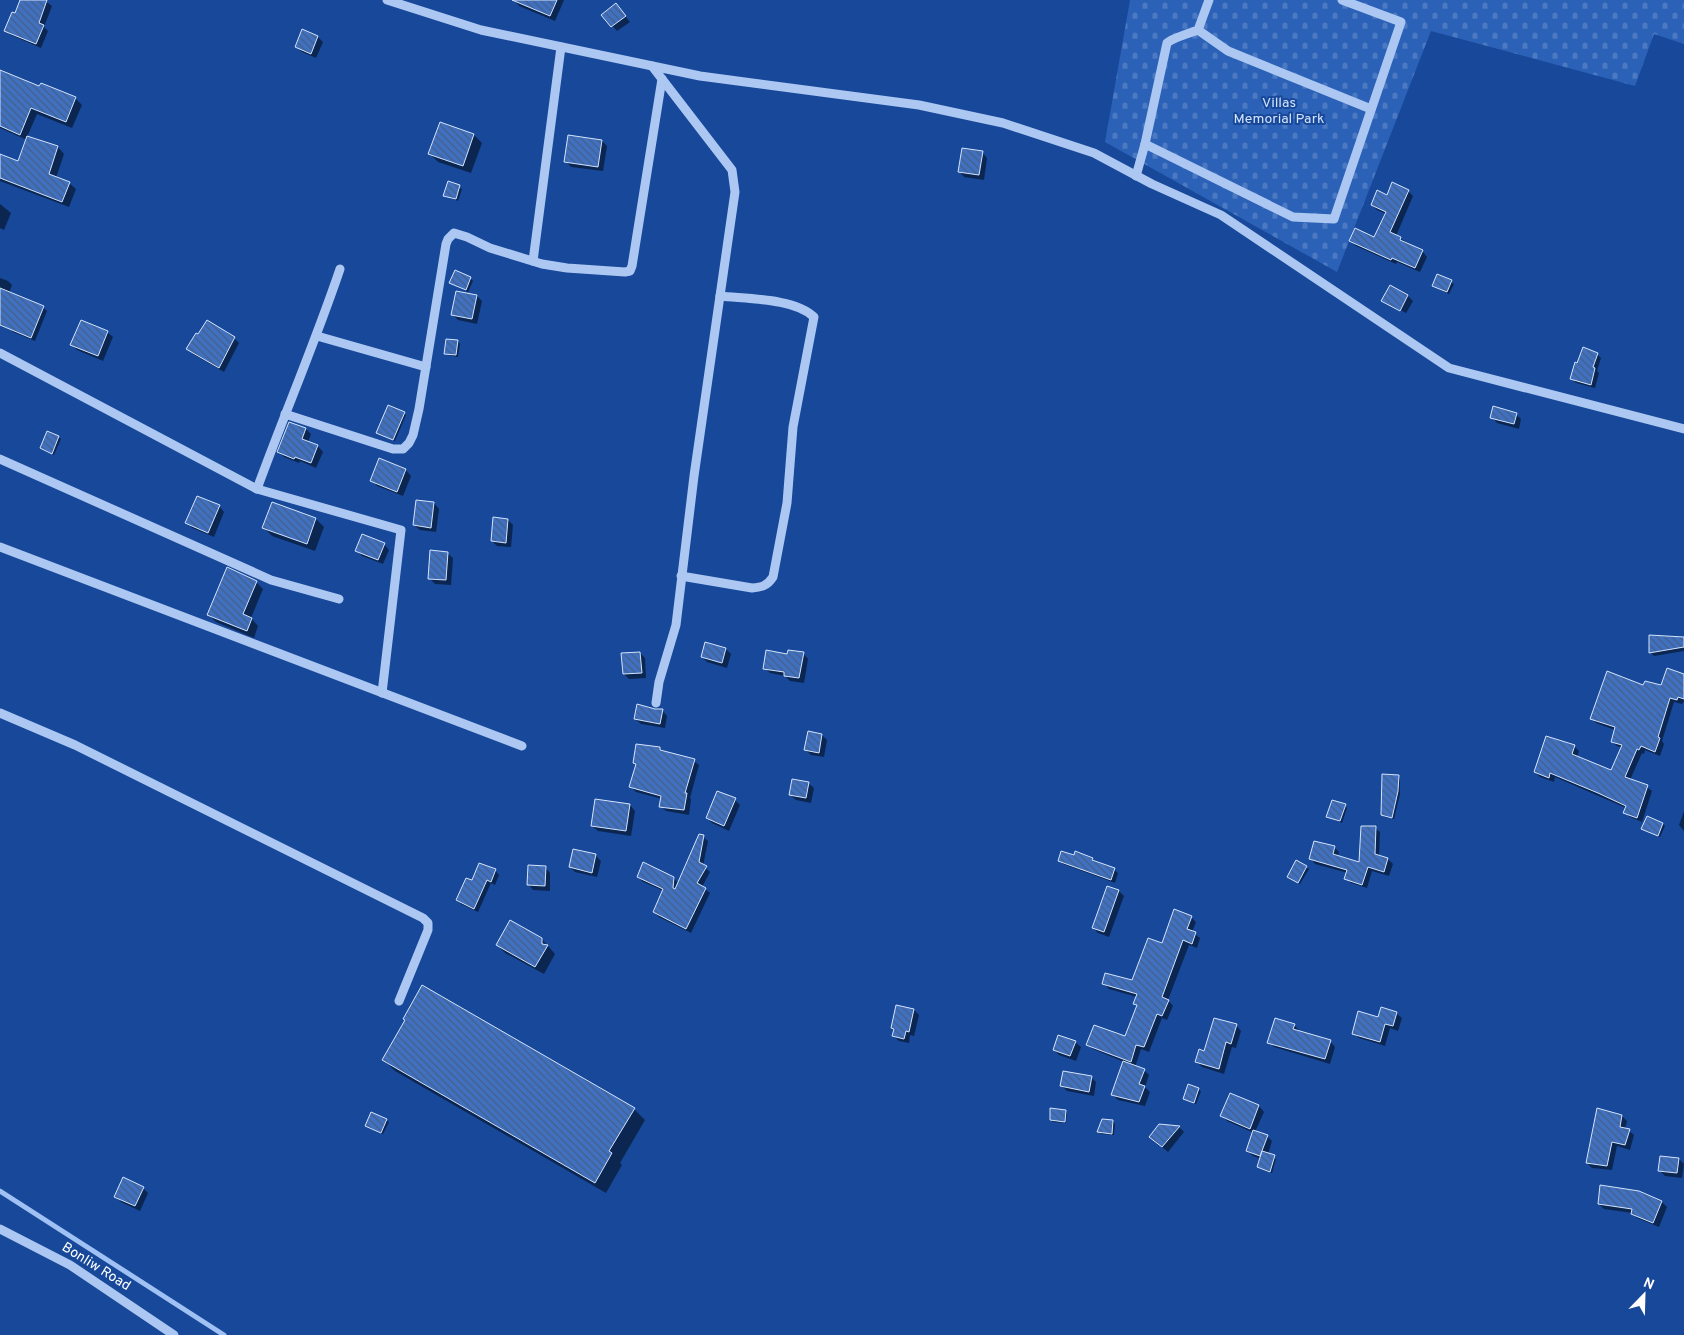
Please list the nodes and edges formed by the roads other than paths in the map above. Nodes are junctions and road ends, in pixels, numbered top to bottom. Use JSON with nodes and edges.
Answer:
{"nodes":[{"id":1,"x":387,"y":0,"type":"edge"},
{"id":2,"x":1209,"y":0,"type":"edge"},
{"id":3,"x":1342,"y":0,"type":"edge"},
{"id":4,"x":1198,"y":30,"type":"junction"},
{"id":5,"x":561,"y":47,"type":"junction"},
{"id":6,"x":652,"y":66,"type":"junction"},
{"id":7,"x":662,"y":80,"type":"junction"},
{"id":8,"x":1370,"y":109,"type":"junction"},
{"id":9,"x":1145,"y":144,"type":"junction"},
{"id":10,"x":1136,"y":176,"type":"junction"},
{"id":11,"x":532,"y":261,"type":"junction"},
{"id":12,"x":340,"y":269,"type":"dead end"},
{"id":13,"x":720,"y":296,"type":"junction"},
{"id":14,"x":317,"y":336,"type":"junction"},
{"id":15,"x":0,"y":352,"type":"edge"},
{"id":16,"x":426,"y":367,"type":"junction"},
{"id":17,"x":285,"y":414,"type":"junction"},
{"id":18,"x":1684,"y":429,"type":"edge"},
{"id":19,"x":0,"y":459,"type":"edge"},
{"id":20,"x":257,"y":489,"type":"junction"},
{"id":21,"x":0,"y":547,"type":"edge"},
{"id":22,"x":681,"y":576,"type":"junction"},
{"id":23,"x":339,"y":599,"type":"dead end"},
{"id":24,"x":382,"y":693,"type":"junction"},
{"id":25,"x":656,"y":704,"type":"dead end"},
{"id":26,"x":0,"y":713,"type":"edge"},
{"id":27,"x":522,"y":746,"type":"dead end"},
{"id":28,"x":399,"y":1001,"type":"dead end"},
{"id":29,"x":0,"y":1230,"type":"edge"},
{"id":30,"x":174,"y":1335,"type":"edge"}],
"edges":[{"from":1,"to":5,"type":"street"},
{"from":2,"to":4,"type":"street"},
{"from":3,"to":8,"type":"street"},
{"from":4,"to":8,"type":"street"},
{"from":4,"to":9,"type":"street"},
{"from":5,"to":6,"type":"street"},
{"from":5,"to":11,"type":"street"},
{"from":6,"to":7,"type":"street"},
{"from":6,"to":10,"type":"street"},
{"from":7,"to":11,"type":"street"},
{"from":7,"to":13,"type":"street"},
{"from":8,"to":9,"type":"street"},
{"from":9,"to":10,"type":"street"},
{"from":10,"to":18,"type":"street"},
{"from":11,"to":16,"type":"street"},
{"from":12,"to":14,"type":"street"},
{"from":13,"to":22,"type":"street"},
{"from":13,"to":22,"type":"street"},
{"from":14,"to":16,"type":"street"},
{"from":14,"to":17,"type":"street"},
{"from":15,"to":20,"type":"street"},
{"from":16,"to":17,"type":"street"},
{"from":17,"to":20,"type":"street"},
{"from":19,"to":23,"type":"street"},
{"from":20,"to":24,"type":"street"},
{"from":21,"to":24,"type":"street"},
{"from":22,"to":25,"type":"street"},
{"from":24,"to":27,"type":"street"},
{"from":26,"to":28,"type":"street"},
{"from":29,"to":30,"type":"street","name":"Bonliw Road"}]}
